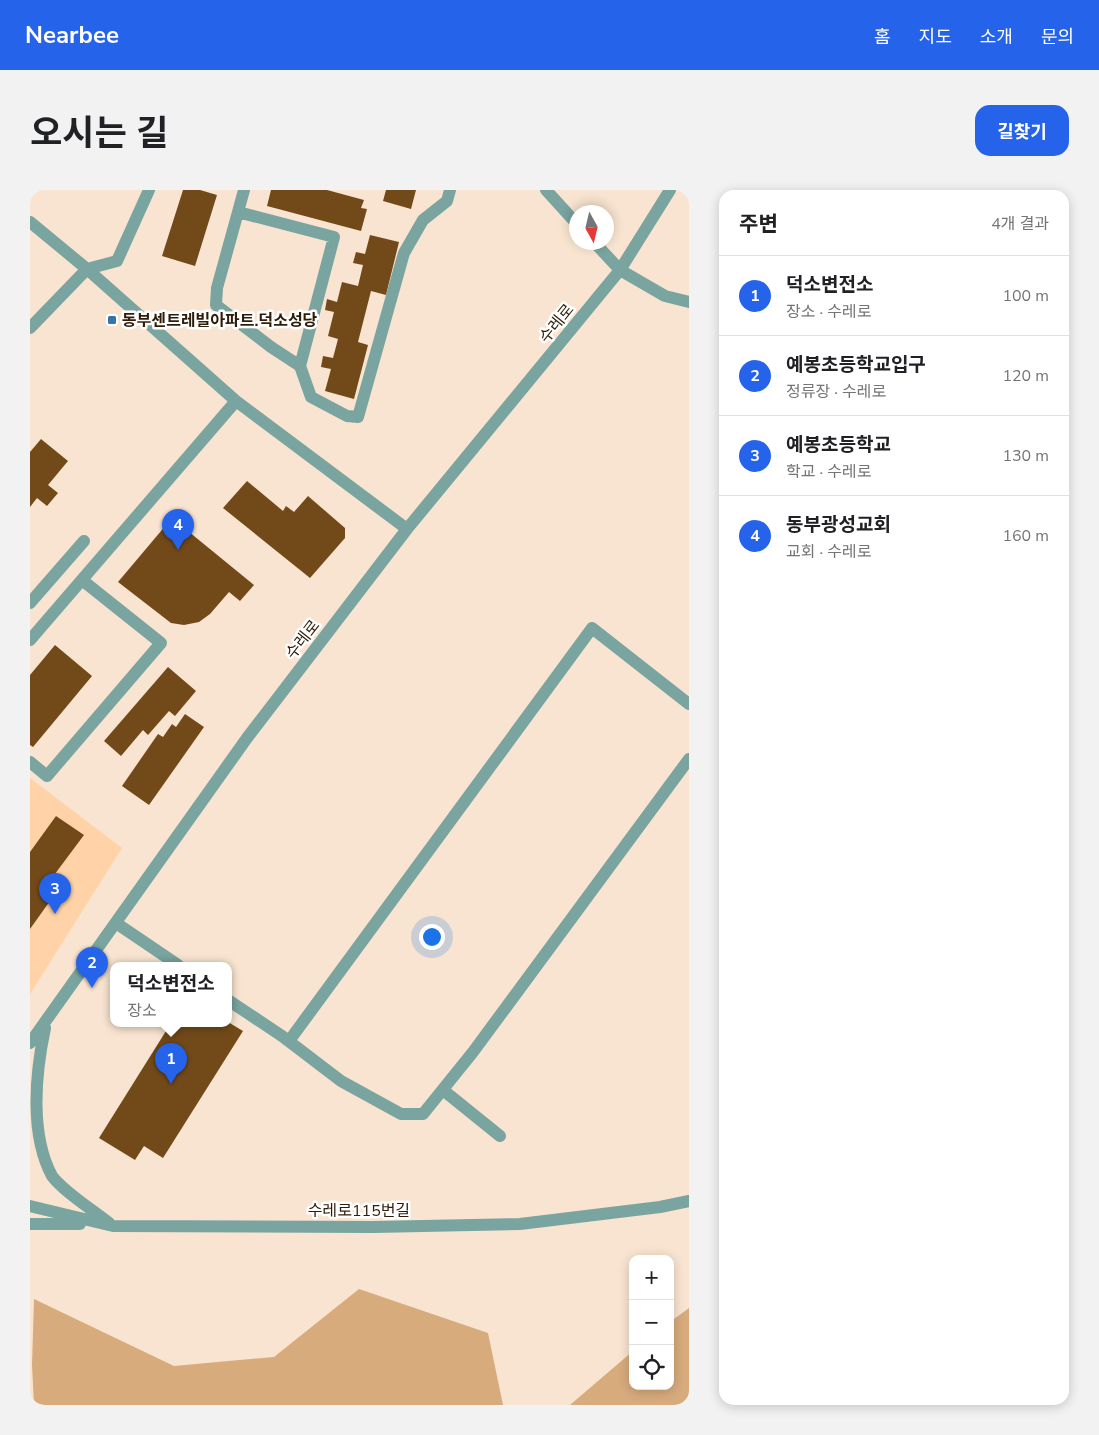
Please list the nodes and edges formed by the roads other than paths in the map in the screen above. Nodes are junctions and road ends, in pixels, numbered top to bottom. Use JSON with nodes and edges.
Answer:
{"nodes":[{"id":1,"x":149,"y":190,"type":"edge"},
{"id":2,"x":244,"y":190,"type":"edge"},
{"id":3,"x":450,"y":190,"type":"edge"},
{"id":4,"x":546,"y":190,"type":"edge"},
{"id":5,"x":670,"y":190,"type":"edge"},
{"id":6,"x":238,"y":212,"type":"junction"},
{"id":7,"x":569,"y":215,"type":"edge"},
{"id":8,"x":30,"y":222,"type":"edge"},
{"id":9,"x":601,"y":250,"type":"edge"},
{"id":10,"x":87,"y":269,"type":"junction"},
{"id":11,"x":620,"y":270,"type":"junction"},
{"id":12,"x":689,"y":302,"type":"edge"},
{"id":13,"x":30,"y":328,"type":"edge"},
{"id":14,"x":300,"y":366,"type":"junction"},
{"id":15,"x":236,"y":401,"type":"junction"},
{"id":16,"x":407,"y":529,"type":"junction"},
{"id":17,"x":84,"y":541,"type":"dead end"},
{"id":18,"x":82,"y":580,"type":"junction"},
{"id":19,"x":30,"y":603,"type":"edge"},
{"id":20,"x":30,"y":640,"type":"edge"},
{"id":21,"x":689,"y":704,"type":"edge"},
{"id":22,"x":689,"y":759,"type":"edge"},
{"id":23,"x":30,"y":762,"type":"edge"},
{"id":24,"x":116,"y":923,"type":"junction"},
{"id":25,"x":174,"y":962,"type":"edge"},
{"id":26,"x":232,"y":1003,"type":"edge"},
{"id":27,"x":46,"y":1024,"type":"junction"},
{"id":28,"x":289,"y":1041,"type":"junction"},
{"id":29,"x":30,"y":1043,"type":"edge"},
{"id":30,"x":443,"y":1090,"type":"junction"},
{"id":31,"x":500,"y":1136,"type":"dead end"},
{"id":32,"x":689,"y":1201,"type":"edge"},
{"id":33,"x":30,"y":1206,"type":"edge"},
{"id":34,"x":30,"y":1224,"type":"edge"},
{"id":35,"x":109,"y":1225,"type":"junction"}],
"edges":[{"from":1,"to":10,"type":"street"},
{"from":2,"to":6,"type":"street"},
{"from":3,"to":14,"type":"street"},
{"from":4,"to":7,"type":"street"},
{"from":5,"to":11,"type":"street","name":"수레로"},
{"from":6,"to":14,"type":"street"},
{"from":6,"to":14,"type":"street"},
{"from":8,"to":10,"type":"street"},
{"from":9,"to":11,"type":"street"},
{"from":10,"to":13,"type":"street"},
{"from":10,"to":15,"type":"street"},
{"from":11,"to":12,"type":"street"},
{"from":11,"to":16,"type":"street","name":"수레로"},
{"from":15,"to":16,"type":"street"},
{"from":15,"to":18,"type":"street"},
{"from":16,"to":24,"type":"street","name":"수레로"},
{"from":17,"to":19,"type":"street"},
{"from":18,"to":20,"type":"street"},
{"from":18,"to":23,"type":"street"},
{"from":21,"to":28,"type":"street"},
{"from":22,"to":30,"type":"street"},
{"from":24,"to":25,"type":"street"},
{"from":24,"to":27,"type":"street","name":"수레로"},
{"from":26,"to":28,"type":"street"},
{"from":27,"to":29,"type":"street","name":"수레로"},
{"from":27,"to":35,"type":"street"},
{"from":28,"to":30,"type":"street"},
{"from":30,"to":31,"type":"street"},
{"from":32,"to":35,"type":"street","name":"수레로115번길"},
{"from":33,"to":35,"type":"street","name":"수레로115번길"},
{"from":34,"to":35,"type":"street"}]}
